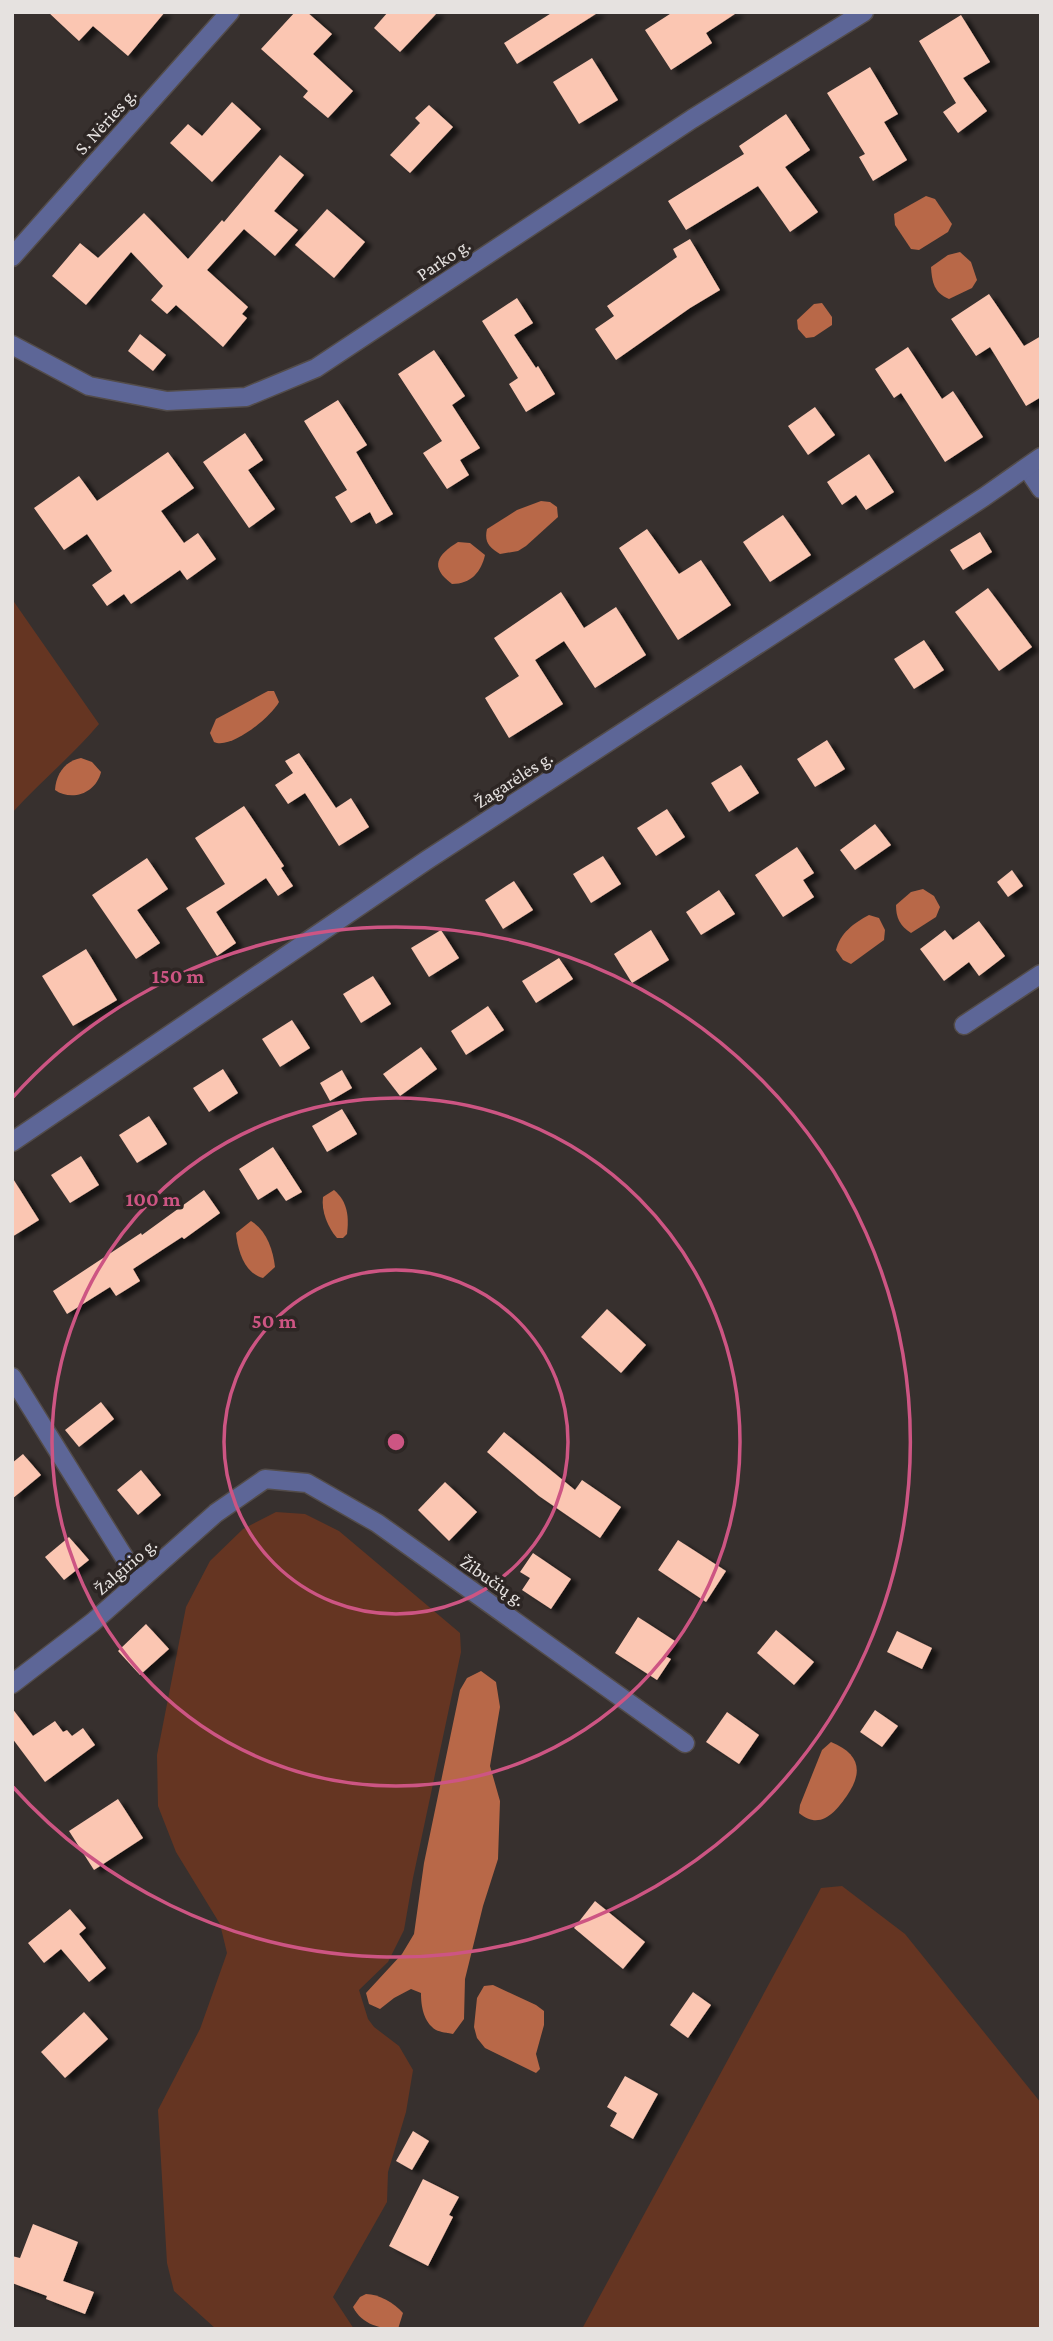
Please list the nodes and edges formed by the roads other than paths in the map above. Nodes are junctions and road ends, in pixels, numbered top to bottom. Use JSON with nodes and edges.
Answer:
{"nodes":[{"id":1,"x":230,"y":12,"type":"edge"},
{"id":2,"x":864,"y":12,"type":"edge"},
{"id":3,"x":12,"y":257,"type":"edge"},
{"id":4,"x":12,"y":345,"type":"edge"},
{"id":5,"x":1034,"y":463,"type":"edge"},
{"id":6,"x":1041,"y":489,"type":"edge"},
{"id":7,"x":1041,"y":974,"type":"edge"},
{"id":8,"x":964,"y":1026,"type":"dead end"},
{"id":9,"x":12,"y":1142,"type":"edge"},
{"id":10,"x":12,"y":1377,"type":"edge"},
{"id":11,"x":265,"y":1479,"type":"joint"},
{"id":12,"x":139,"y":1581,"type":"junction"},
{"id":13,"x":12,"y":1684,"type":"edge"},
{"id":14,"x":685,"y":1742,"type":"dead end"}],
"edges":[{"from":1,"to":3,"type":"street","name":"S. Nėries g."},
{"from":2,"to":4,"type":"street","name":"Parko g."},
{"from":5,"to":6,"type":"street"},
{"from":5,"to":9,"type":"street","name":"Žagarėlės g."},
{"from":7,"to":8,"type":"street"},
{"from":10,"to":12,"type":"street"},
{"from":11,"to":12,"type":"street","name":"Žalgirio g."},
{"from":11,"to":14,"type":"street","name":"Žibučių g."},
{"from":12,"to":13,"type":"street","name":"Žalgirio g."}]}
